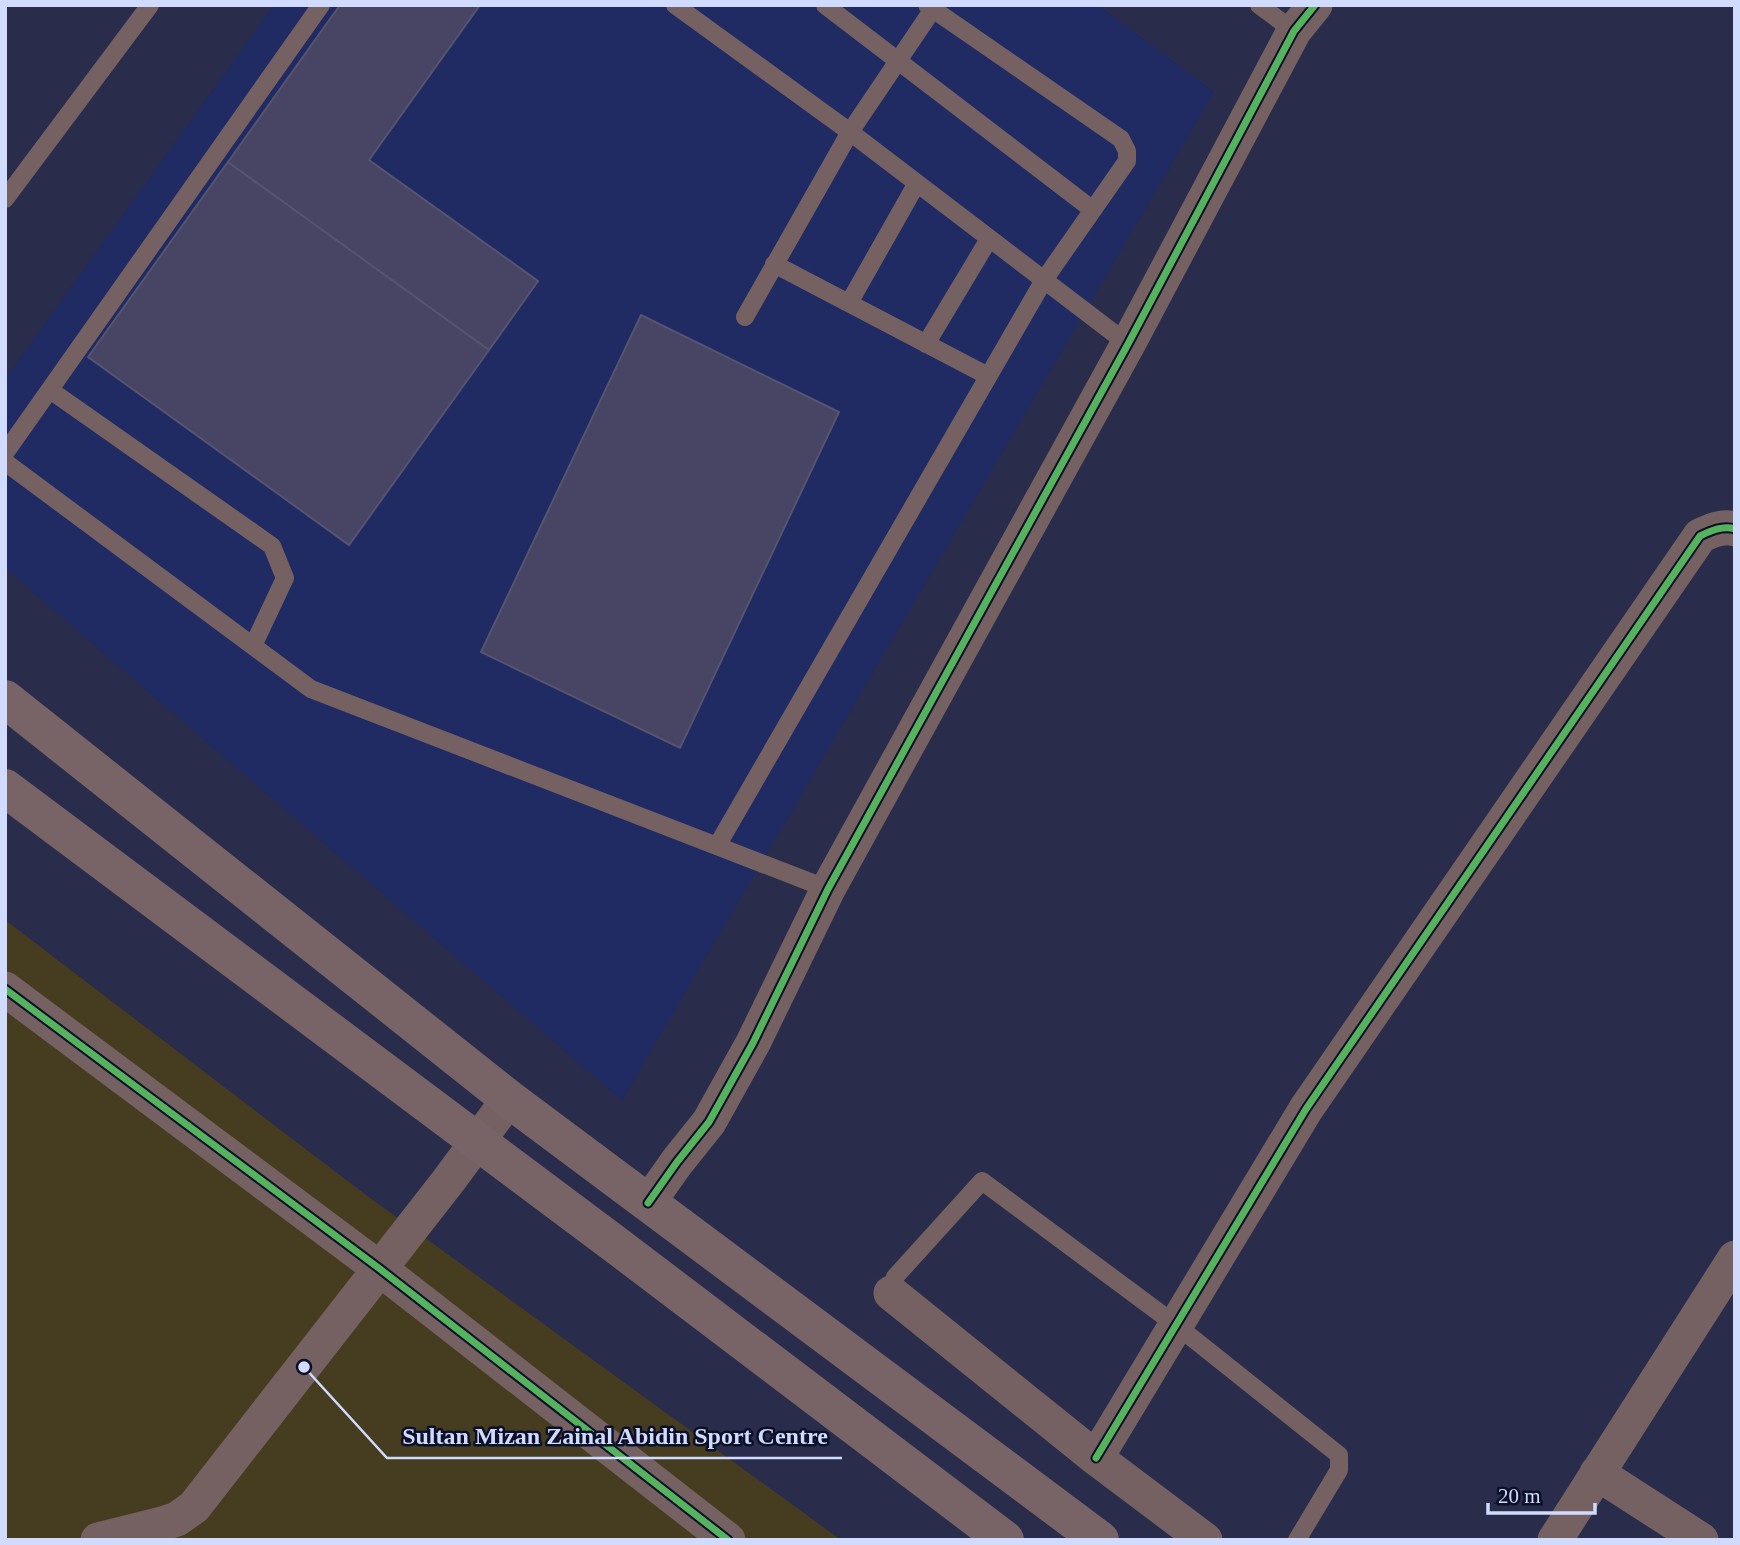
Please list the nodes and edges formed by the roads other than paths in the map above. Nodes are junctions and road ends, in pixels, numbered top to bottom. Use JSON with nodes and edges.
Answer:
{"nodes":[{"id":1,"x":150,"y":5,"type":"edge"},
{"id":2,"x":321,"y":5,"type":"edge"},
{"id":3,"x":675,"y":5,"type":"edge"},
{"id":4,"x":825,"y":5,"type":"edge"},
{"id":5,"x":1259,"y":5,"type":"edge"},
{"id":6,"x":930,"y":7,"type":"edge"},
{"id":7,"x":1304,"y":18,"type":"edge"},
{"id":8,"x":898,"y":61,"type":"junction"},
{"id":9,"x":850,"y":132,"type":"junction"},
{"id":10,"x":917,"y":183,"type":"junction"},
{"id":11,"x":5,"y":199,"type":"edge"},
{"id":12,"x":1093,"y":210,"type":"junction"},
{"id":13,"x":989,"y":239,"type":"junction"},
{"id":14,"x":774,"y":264,"type":"junction"},
{"id":15,"x":1044,"y":280,"type":"junction"},
{"id":16,"x":849,"y":303,"type":"junction"},
{"id":17,"x":745,"y":317,"type":"dead end"},
{"id":18,"x":926,"y":344,"type":"junction"},
{"id":19,"x":1128,"y":344,"type":"junction"},
{"id":20,"x":988,"y":376,"type":"junction"},
{"id":21,"x":50,"y":390,"type":"junction"},
{"id":22,"x":5,"y":453,"type":"edge"},
{"id":23,"x":5,"y":462,"type":"edge"},
{"id":24,"x":1735,"y":528,"type":"edge"},
{"id":25,"x":253,"y":646,"type":"junction"},
{"id":26,"x":5,"y":699,"type":"edge"},
{"id":27,"x":5,"y":788,"type":"edge"},
{"id":28,"x":717,"y":846,"type":"junction"},
{"id":29,"x":828,"y":889,"type":"junction"},
{"id":30,"x":5,"y":989,"type":"edge"},
{"id":31,"x":509,"y":1099,"type":"junction"},
{"id":32,"x":478,"y":1142,"type":"junction"},
{"id":33,"x":648,"y":1203,"type":"junction"},
{"id":34,"x":1735,"y":1258,"type":"edge"},
{"id":35,"x":380,"y":1269,"type":"junction"},
{"id":36,"x":891,"y":1293,"type":"joint"},
{"id":37,"x":1176,"y":1325,"type":"junction"},
{"id":38,"x":1096,"y":1458,"type":"junction"},
{"id":39,"x":1597,"y":1474,"type":"junction"},
{"id":40,"x":98,"y":1540,"type":"edge"},
{"id":41,"x":728,"y":1540,"type":"edge"},
{"id":42,"x":1004,"y":1540,"type":"edge"},
{"id":43,"x":1100,"y":1540,"type":"edge"},
{"id":44,"x":1205,"y":1540,"type":"edge"},
{"id":45,"x":1297,"y":1540,"type":"edge"},
{"id":46,"x":1555,"y":1540,"type":"edge"},
{"id":47,"x":1701,"y":1540,"type":"edge"}],
"edges":[{"from":1,"to":11,"type":"lane"},
{"from":2,"to":21,"type":"lane"},
{"from":3,"to":9,"type":"lane"},
{"from":4,"to":8,"type":"lane"},
{"from":5,"to":7,"type":"lane"},
{"from":6,"to":8,"type":"lane"},
{"from":6,"to":12,"type":"lane"},
{"from":7,"to":19,"type":"street"},
{"from":8,"to":9,"type":"lane"},
{"from":8,"to":12,"type":"lane"},
{"from":9,"to":10,"type":"lane"},
{"from":9,"to":14,"type":"lane"},
{"from":10,"to":13,"type":"lane"},
{"from":10,"to":16,"type":"lane"},
{"from":12,"to":15,"type":"lane"},
{"from":13,"to":15,"type":"lane"},
{"from":13,"to":18,"type":"lane"},
{"from":14,"to":16,"type":"lane"},
{"from":14,"to":17,"type":"lane"},
{"from":15,"to":19,"type":"lane"},
{"from":15,"to":20,"type":"lane"},
{"from":16,"to":18,"type":"lane"},
{"from":18,"to":20,"type":"lane"},
{"from":19,"to":29,"type":"street"},
{"from":20,"to":28,"type":"lane"},
{"from":21,"to":22,"type":"lane"},
{"from":21,"to":25,"type":"lane"},
{"from":23,"to":25,"type":"lane"},
{"from":24,"to":37,"type":"street"},
{"from":25,"to":28,"type":"lane"},
{"from":26,"to":31,"type":"main road"},
{"from":27,"to":32,"type":"main road"},
{"from":28,"to":29,"type":"lane"},
{"from":29,"to":33,"type":"street"},
{"from":30,"to":35,"type":"street"},
{"from":31,"to":32,"type":"street"},
{"from":31,"to":33,"type":"main road"},
{"from":32,"to":35,"type":"street"},
{"from":32,"to":42,"type":"main road"},
{"from":33,"to":43,"type":"main road"},
{"from":34,"to":39,"type":"street"},
{"from":35,"to":40,"type":"street"},
{"from":35,"to":41,"type":"street"},
{"from":36,"to":37,"type":"lane"},
{"from":36,"to":38,"type":"street"},
{"from":37,"to":38,"type":"street"},
{"from":37,"to":45,"type":"lane"},
{"from":38,"to":44,"type":"street"},
{"from":39,"to":46,"type":"street"},
{"from":39,"to":47,"type":"street"}]}
